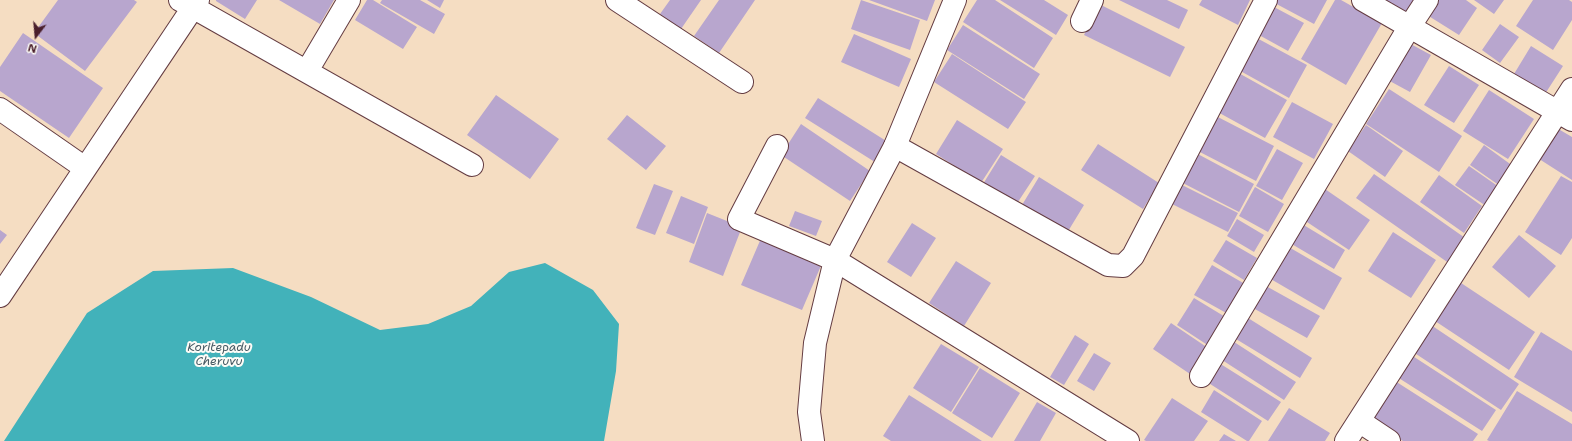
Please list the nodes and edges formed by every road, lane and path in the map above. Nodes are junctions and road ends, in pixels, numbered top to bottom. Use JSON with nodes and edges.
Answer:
{"nodes":[{"id":1,"x":349,"y":0,"type":"edge"},
{"id":2,"x":617,"y":0,"type":"edge"},
{"id":3,"x":955,"y":0,"type":"edge"},
{"id":4,"x":1092,"y":0,"type":"edge"},
{"id":5,"x":1266,"y":0,"type":"edge"},
{"id":6,"x":1363,"y":0,"type":"edge"},
{"id":7,"x":1426,"y":0,"type":"edge"},
{"id":8,"x":190,"y":3,"type":"edge"},
{"id":9,"x":1082,"y":21,"type":"dead end"},
{"id":10,"x":1410,"y":26,"type":"junction"},
{"id":11,"x":307,"y":71,"type":"junction"},
{"id":12,"x":742,"y":82,"type":"dead end"},
{"id":13,"x":1572,"y":89,"type":"edge"},
{"id":14,"x":0,"y":109,"type":"edge"},
{"id":15,"x":1565,"y":115,"type":"edge"},
{"id":16,"x":777,"y":146,"type":"dead end"},
{"id":17,"x":896,"y":146,"type":"junction"},
{"id":18,"x":472,"y":165,"type":"dead end"},
{"id":19,"x":85,"y":168,"type":"junction"},
{"id":20,"x":835,"y":260,"type":"junction"},
{"id":21,"x":0,"y":296,"type":"edge"},
{"id":22,"x":1201,"y":376,"type":"dead end"},
{"id":23,"x":1358,"y":420,"type":"junction"},
{"id":24,"x":813,"y":441,"type":"edge"},
{"id":25,"x":1128,"y":441,"type":"edge"},
{"id":26,"x":1346,"y":441,"type":"edge"},
{"id":27,"x":1389,"y":441,"type":"edge"}],
"edges":[{"from":1,"to":11,"type":"street"},
{"from":2,"to":12,"type":"street"},
{"from":3,"to":17,"type":"street"},
{"from":4,"to":9,"type":"street"},
{"from":5,"to":17,"type":"street"},
{"from":6,"to":10,"type":"street"},
{"from":7,"to":10,"type":"street"},
{"from":8,"to":11,"type":"street"},
{"from":8,"to":19,"type":"street"},
{"from":10,"to":15,"type":"street"},
{"from":10,"to":22,"type":"street"},
{"from":11,"to":18,"type":"street"},
{"from":13,"to":15,"type":"street"},
{"from":14,"to":19,"type":"street"},
{"from":15,"to":23,"type":"street"},
{"from":16,"to":20,"type":"street"},
{"from":17,"to":20,"type":"street"},
{"from":19,"to":21,"type":"street"},
{"from":20,"to":24,"type":"street"},
{"from":20,"to":25,"type":"street"},
{"from":23,"to":26,"type":"street"},
{"from":23,"to":27,"type":"street"}]}
